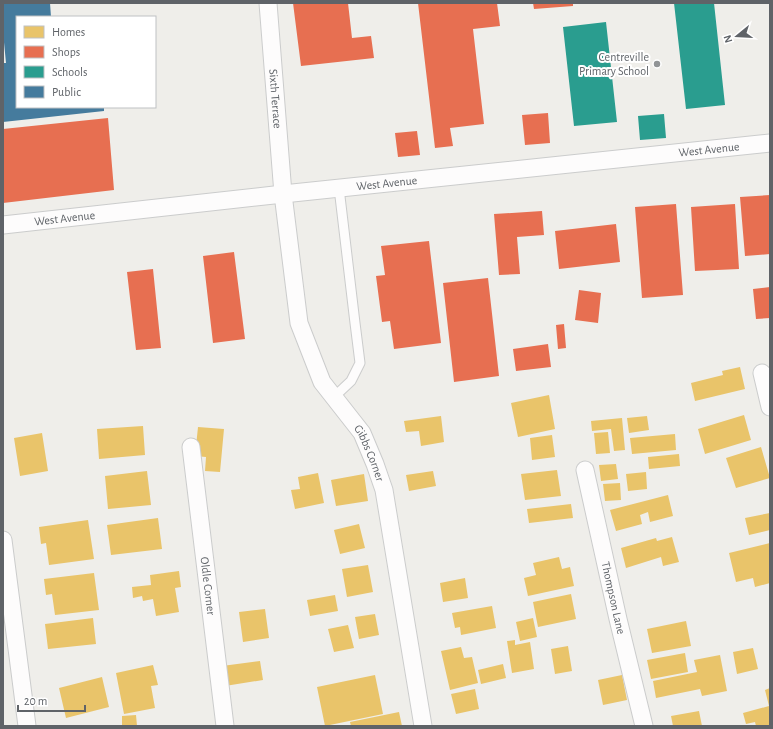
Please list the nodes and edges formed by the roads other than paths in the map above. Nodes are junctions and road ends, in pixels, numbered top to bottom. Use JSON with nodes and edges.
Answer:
{"nodes":[{"id":1,"x":268,"y":3,"type":"edge"},
{"id":2,"x":770,"y":144,"type":"edge"},
{"id":3,"x":339,"y":188,"type":"junction"},
{"id":4,"x":284,"y":194,"type":"junction"},
{"id":5,"x":3,"y":225,"type":"edge"},
{"id":6,"x":762,"y":373,"type":"dead end"},
{"id":7,"x":334,"y":397,"type":"junction"},
{"id":8,"x":770,"y":406,"type":"edge"},
{"id":9,"x":190,"y":447,"type":"dead end"},
{"id":10,"x":585,"y":470,"type":"dead end"},
{"id":11,"x":3,"y":540,"type":"edge"},
{"id":12,"x":27,"y":726,"type":"edge"},
{"id":13,"x":226,"y":726,"type":"edge"},
{"id":14,"x":422,"y":726,"type":"edge"},
{"id":15,"x":644,"y":726,"type":"edge"}],
"edges":[{"from":1,"to":4,"type":"street","name":"Sixth Terrace"},
{"from":2,"to":3,"type":"street","name":"West Avenue"},
{"from":3,"to":4,"type":"street","name":"West Avenue"},
{"from":3,"to":7,"type":"lane"},
{"from":4,"to":5,"type":"street","name":"West Avenue"},
{"from":4,"to":7,"type":"street","name":"Gibbs Corner"},
{"from":6,"to":8,"type":"street"},
{"from":7,"to":14,"type":"street","name":"Gibbs Corner"},
{"from":9,"to":13,"type":"street","name":"Oldle Corner"},
{"from":10,"to":15,"type":"street","name":"Thompson Lane"},
{"from":11,"to":12,"type":"street"}]}
